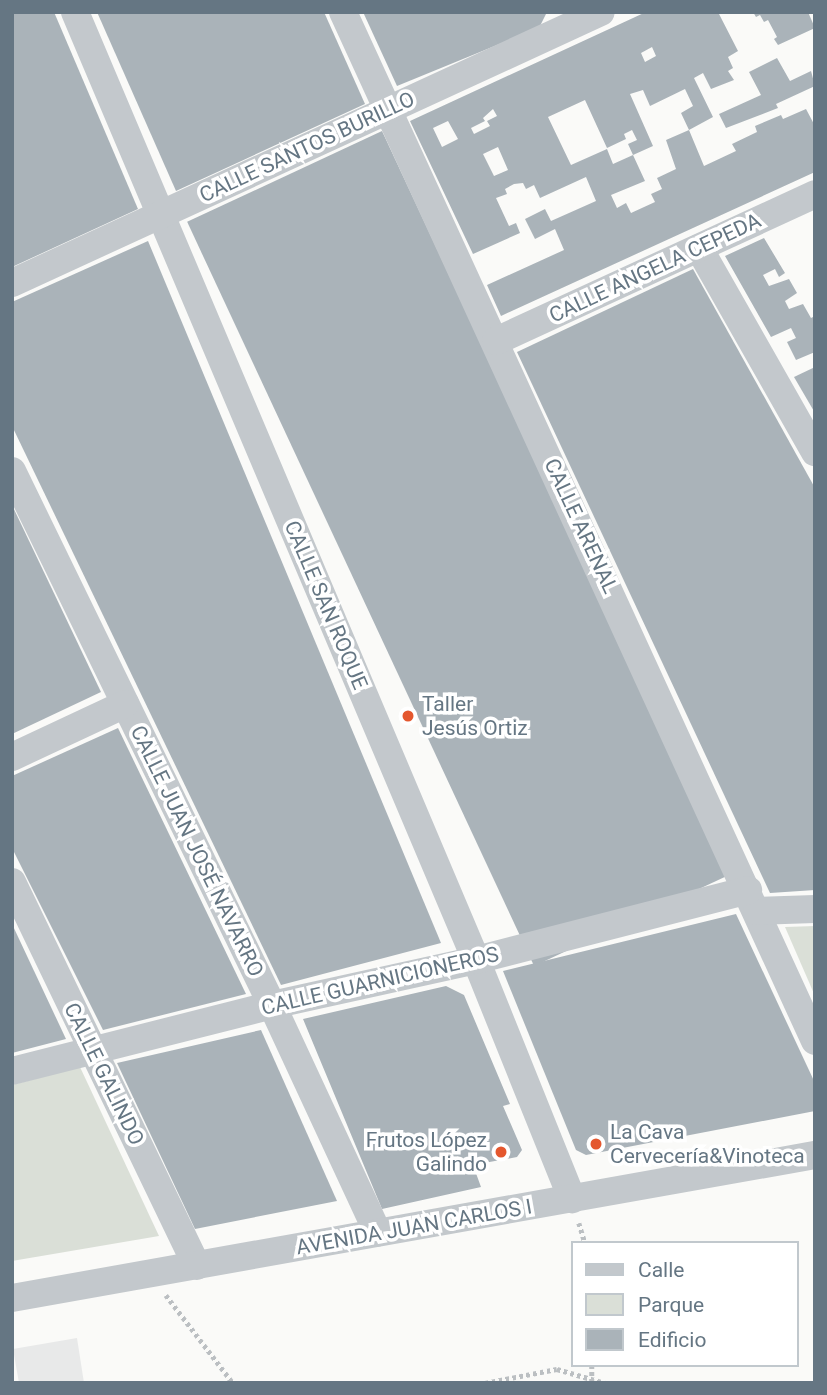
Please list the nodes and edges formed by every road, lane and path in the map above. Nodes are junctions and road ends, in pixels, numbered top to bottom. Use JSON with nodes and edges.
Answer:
{"nodes":[{"id":1,"x":75,"y":12,"type":"edge"},
{"id":2,"x":343,"y":12,"type":"edge"},
{"id":3,"x":601,"y":12,"type":"edge"},
{"id":4,"x":559,"y":23,"type":"edge"},
{"id":5,"x":388,"y":110,"type":"junction"},
{"id":6,"x":815,"y":194,"type":"edge"},
{"id":7,"x":160,"y":214,"type":"junction"},
{"id":8,"x":699,"y":248,"type":"junction"},
{"id":9,"x":12,"y":283,"type":"edge"},
{"id":10,"x":496,"y":341,"type":"junction"},
{"id":11,"x":815,"y":452,"type":"edge"},
{"id":12,"x":12,"y":471,"type":"edge"},
{"id":13,"x":125,"y":704,"type":"junction"},
{"id":14,"x":12,"y":757,"type":"edge"},
{"id":15,"x":12,"y":882,"type":"edge"},
{"id":16,"x":753,"y":900,"type":"junction"},
{"id":17,"x":815,"y":908,"type":"edge"},
{"id":18,"x":476,"y":960,"type":"junction"},
{"id":19,"x":272,"y":1005,"type":"junction"},
{"id":20,"x":815,"y":1041,"type":"edge"},
{"id":21,"x":92,"y":1051,"type":"junction"},
{"id":22,"x":12,"y":1071,"type":"edge"},
{"id":23,"x":815,"y":1155,"type":"edge"},
{"id":24,"x":572,"y":1199,"type":"junction"},
{"id":25,"x":378,"y":1233,"type":"junction"},
{"id":26,"x":197,"y":1266,"type":"junction"},
{"id":27,"x":149,"y":1274,"type":"junction"},
{"id":28,"x":12,"y":1298,"type":"edge"},
{"id":29,"x":593,"y":1381,"type":"edge"},
{"id":30,"x":233,"y":1383,"type":"edge"},
{"id":31,"x":485,"y":1383,"type":"edge"},
{"id":32,"x":605,"y":1383,"type":"edge"}],
"edges":[{"from":1,"to":7,"type":"street","name":"CALLE SAN ROQUE"},
{"from":2,"to":5,"type":"street","name":"CALLE ARENAL"},
{"from":3,"to":4,"type":"street","name":"CALLE SANTOS BURILLO"},
{"from":4,"to":5,"type":"street","name":"CALLE SANTOS BURILLO"},
{"from":5,"to":7,"type":"street","name":"CALLE SANTOS BURILLO"},
{"from":5,"to":10,"type":"street","name":"CALLE ARENAL"},
{"from":6,"to":8,"type":"street","name":"CALLE ANGELA CEPEDA"},
{"from":7,"to":9,"type":"street","name":"CALLE SANTOS BURILLO"},
{"from":7,"to":18,"type":"street","name":"CALLE SAN ROQUE"},
{"from":8,"to":10,"type":"street","name":"CALLE ANGELA CEPEDA"},
{"from":8,"to":11,"type":"street"},
{"from":10,"to":16,"type":"street","name":"CALLE ARENAL"},
{"from":12,"to":13,"type":"street","name":"CALLE JUAN JOSÉ NAVARRO"},
{"from":13,"to":14,"type":"street"},
{"from":13,"to":19,"type":"street","name":"CALLE JUAN JOSÉ NAVARRO"},
{"from":15,"to":21,"type":"street","name":"CALLE GALINDO"},
{"from":16,"to":17,"type":"street","name":"CALLE GUARNICIONEROS"},
{"from":16,"to":18,"type":"street","name":"CALLE GUARNICIONEROS"},
{"from":16,"to":20,"type":"street","name":"CALLE ARENAL"},
{"from":18,"to":19,"type":"street","name":"CALLE GUARNICIONEROS"},
{"from":18,"to":24,"type":"street","name":"CALLE SAN ROQUE"},
{"from":19,"to":21,"type":"street","name":"CALLE GUARNICIONEROS"},
{"from":19,"to":25,"type":"street","name":"CALLE JUAN JOSÉ NAVARRO"},
{"from":21,"to":22,"type":"street","name":"CALLE GUARNICIONEROS"},
{"from":21,"to":26,"type":"street","name":"CALLE GALINDO"},
{"from":23,"to":24,"type":"street","name":"AVENIDA JUAN CARLOS I"},
{"from":24,"to":25,"type":"street","name":"AVENIDA JUAN CARLOS I"},
{"from":25,"to":26,"type":"street","name":"AVENIDA JUAN CARLOS I"},
{"from":26,"to":27,"type":"street","name":"AVENIDA JUAN CARLOS I"},
{"from":27,"to":28,"type":"street","name":"AVENIDA JUAN CARLOS I"},
{"from":27,"to":30,"type":"path"},
{"from":29,"to":31,"type":"path"},
{"from":29,"to":32,"type":"path"}]}
